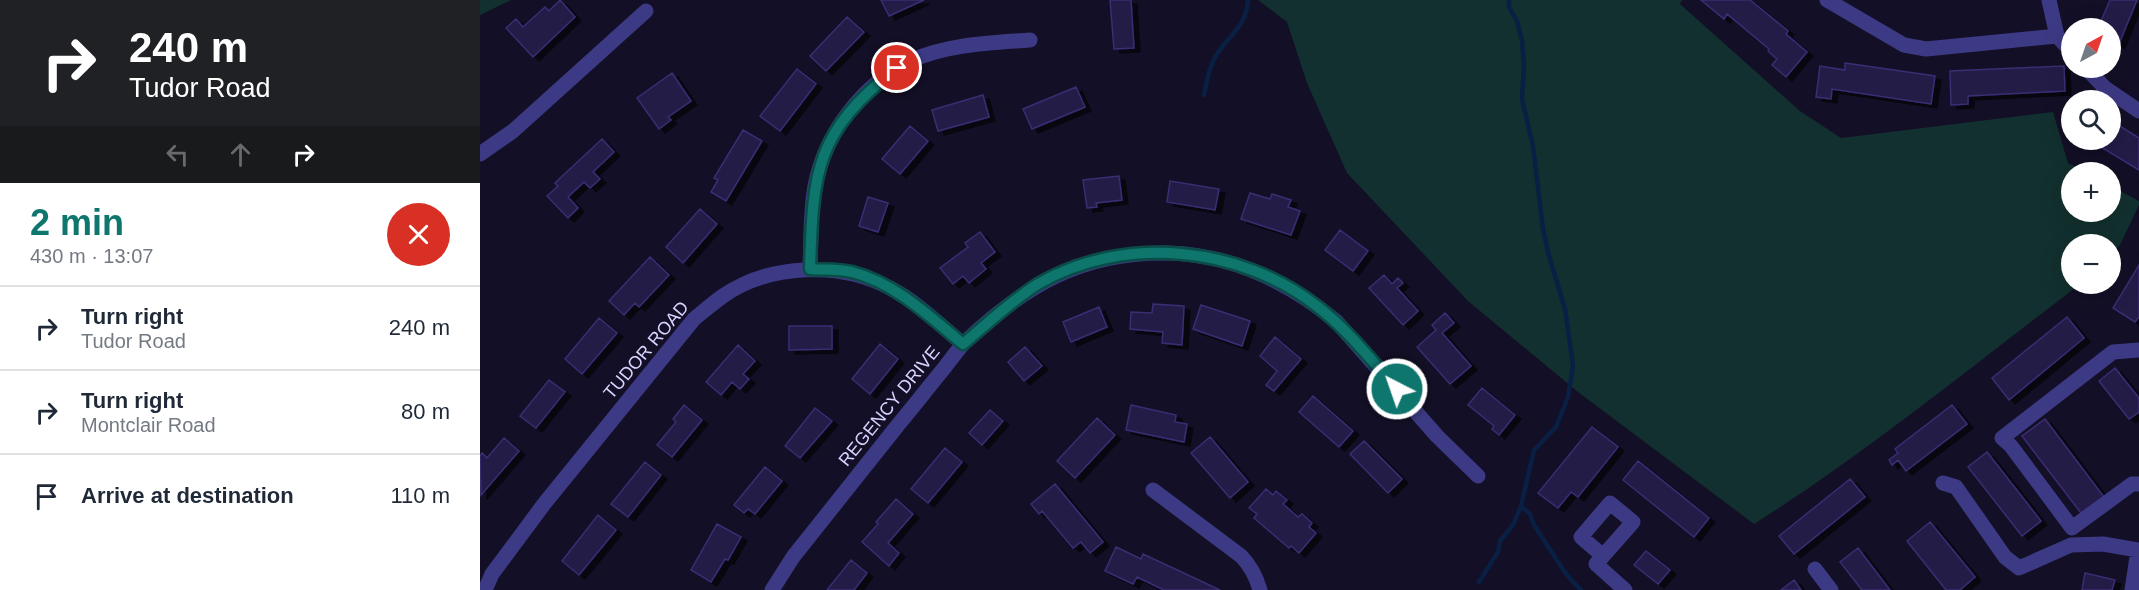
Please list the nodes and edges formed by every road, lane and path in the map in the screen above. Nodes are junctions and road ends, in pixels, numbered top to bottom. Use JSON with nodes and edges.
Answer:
{"nodes":[{"id":1,"x":1827,"y":0,"type":"edge"},
{"id":2,"x":2049,"y":0,"type":"edge"},
{"id":3,"x":646,"y":11,"type":"dead end"},
{"id":4,"x":2056,"y":36,"type":"junction"},
{"id":5,"x":1030,"y":40,"type":"dead end"},
{"id":6,"x":2061,"y":41,"type":"edge"},
{"id":7,"x":2095,"y":78,"type":"edge"},
{"id":8,"x":2139,"y":111,"type":"edge"},
{"id":9,"x":480,"y":154,"type":"edge"},
{"id":10,"x":810,"y":269,"type":"junction"},
{"id":11,"x":963,"y":344,"type":"junction"},
{"id":12,"x":2139,"y":350,"type":"edge"},
{"id":13,"x":1479,"y":476,"type":"dead end"},
{"id":14,"x":1943,"y":483,"type":"dead end"},
{"id":15,"x":2139,"y":484,"type":"edge"},
{"id":16,"x":1153,"y":490,"type":"dead end"},
{"id":17,"x":2138,"y":549,"type":"edge"},
{"id":18,"x":1599,"y":560,"type":"dead end"},
{"id":19,"x":1815,"y":569,"type":"dead end"},
{"id":20,"x":485,"y":590,"type":"edge"},
{"id":21,"x":772,"y":590,"type":"edge"},
{"id":22,"x":1260,"y":590,"type":"edge"},
{"id":23,"x":1625,"y":590,"type":"edge"},
{"id":24,"x":1831,"y":590,"type":"edge"},
{"id":25,"x":2132,"y":590,"type":"edge"}],
"edges":[{"from":1,"to":4,"type":"street"},
{"from":2,"to":4,"type":"street"},
{"from":3,"to":9,"type":"street"},
{"from":4,"to":6,"type":"street"},
{"from":5,"to":10,"type":"street"},
{"from":7,"to":8,"type":"street"},
{"from":10,"to":11,"type":"street","name":"TUDOR ROAD"},
{"from":10,"to":20,"type":"street","name":"TUDOR ROAD"},
{"from":11,"to":13,"type":"street","name":"REGENCY DRIVE"},
{"from":11,"to":21,"type":"street","name":"REGENCY DRIVE"},
{"from":12,"to":15,"type":"street"},
{"from":14,"to":17,"type":"street"},
{"from":16,"to":22,"type":"street"},
{"from":17,"to":25,"type":"street"},
{"from":18,"to":23,"type":"street"},
{"from":19,"to":24,"type":"street"}]}
